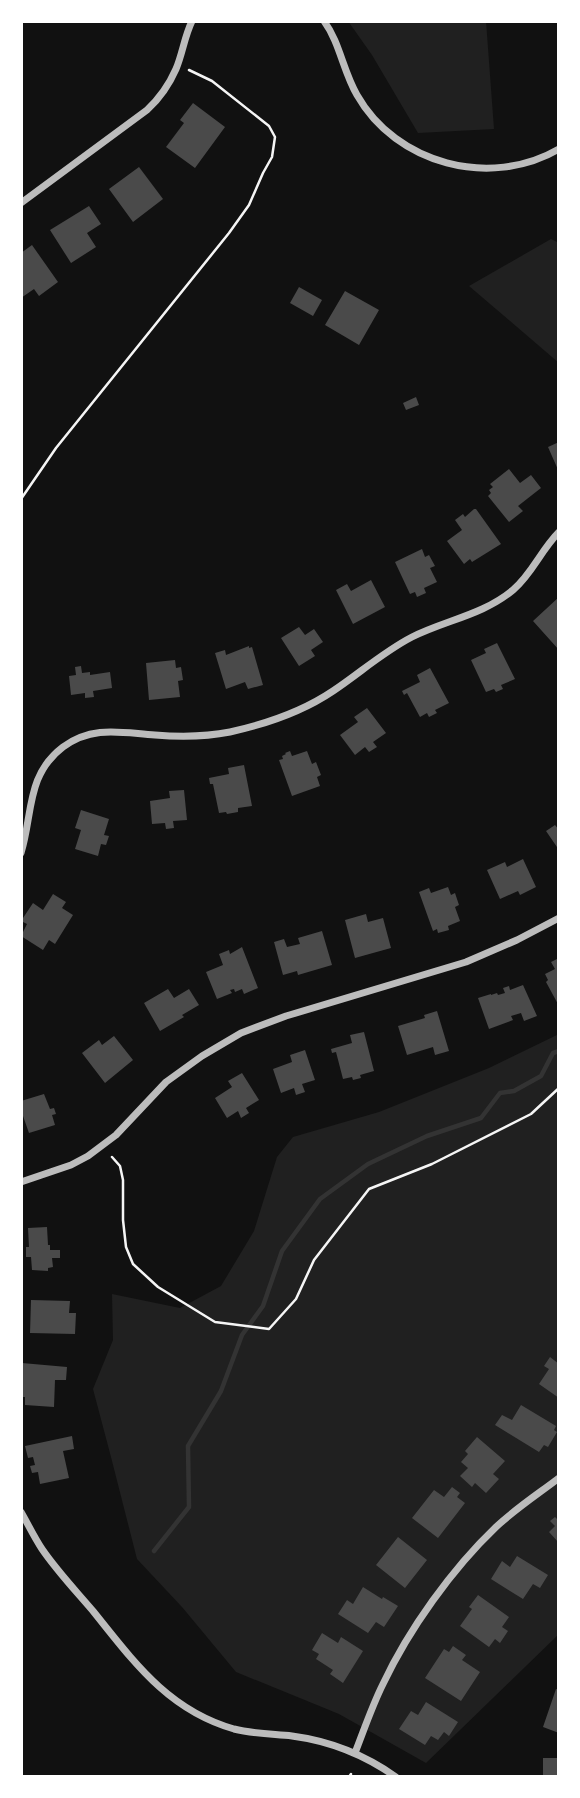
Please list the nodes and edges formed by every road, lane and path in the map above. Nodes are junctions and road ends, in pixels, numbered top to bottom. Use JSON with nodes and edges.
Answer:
{"nodes":[{"id":1,"x":192,"y":21,"type":"edge"},
{"id":2,"x":324,"y":21,"type":"edge"},
{"id":3,"x":188,"y":70,"type":"dead end"},
{"id":4,"x":559,"y":149,"type":"edge"},
{"id":5,"x":21,"y":203,"type":"edge"},
{"id":6,"x":21,"y":498,"type":"edge"},
{"id":7,"x":559,"y":532,"type":"edge"},
{"id":8,"x":21,"y":853,"type":"edge"},
{"id":9,"x":559,"y":918,"type":"edge"},
{"id":10,"x":559,"y":1088,"type":"edge"},
{"id":11,"x":112,"y":1157,"type":"dead end"},
{"id":12,"x":21,"y":1182,"type":"edge"},
{"id":13,"x":559,"y":1478,"type":"edge"},
{"id":14,"x":21,"y":1512,"type":"edge"},
{"id":15,"x":355,"y":1753,"type":"junction"},
{"id":16,"x":396,"y":1777,"type":"edge"}],
"edges":[{"from":1,"to":5,"type":"street"},
{"from":2,"to":4,"type":"street"},
{"from":3,"to":6,"type":"path"},
{"from":7,"to":8,"type":"street"},
{"from":9,"to":12,"type":"street"},
{"from":10,"to":11,"type":"path"},
{"from":13,"to":15,"type":"street"},
{"from":14,"to":15,"type":"street"},
{"from":15,"to":16,"type":"street"}]}
